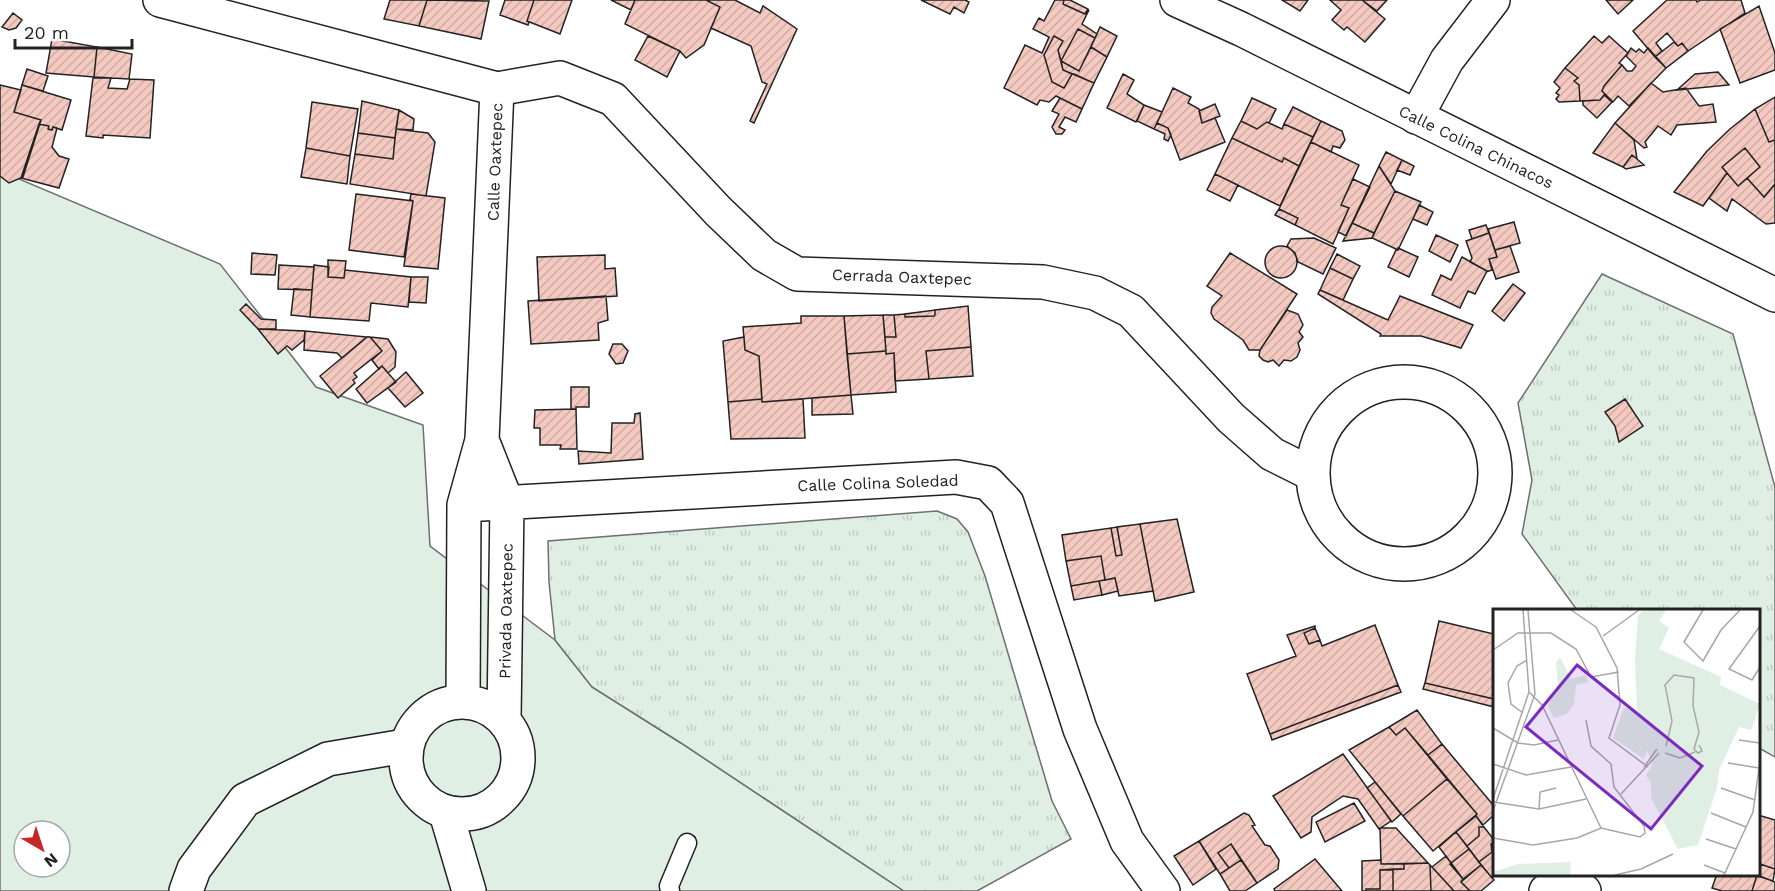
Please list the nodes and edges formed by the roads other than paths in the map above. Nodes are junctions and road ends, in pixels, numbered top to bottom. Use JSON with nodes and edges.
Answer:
{"nodes":[{"id":1,"x":160,"y":0,"type":"edge"},
{"id":2,"x":1177,"y":0,"type":"edge"},
{"id":3,"x":1493,"y":0,"type":"edge"},
{"id":4,"x":497,"y":89,"type":"junction"},
{"id":5,"x":1416,"y":117,"type":"junction"},
{"id":6,"x":1775,"y":295,"type":"edge"},
{"id":7,"x":482,"y":440,"type":"junction"},
{"id":8,"x":1312,"y":474,"type":"junction"},
{"id":9,"x":507,"y":503,"type":"junction"},
{"id":10,"x":464,"y":505,"type":"junction"},
{"id":11,"x":463,"y":701,"type":"junction"},
{"id":12,"x":504,"y":719,"type":"junction"},
{"id":13,"x":405,"y":746,"type":"junction"},
{"id":14,"x":446,"y":813,"type":"junction"},
{"id":15,"x":687,"y":843,"type":"dead end"},
{"id":16,"x":186,"y":891,"type":"edge"},
{"id":17,"x":470,"y":891,"type":"edge"},
{"id":18,"x":670,"y":891,"type":"edge"},
{"id":19,"x":1163,"y":891,"type":"edge"},
{"id":20,"x":1546,"y":891,"type":"edge"},
{"id":21,"x":1584,"y":891,"type":"edge"}],
"edges":[{"from":1,"to":4,"type":"street","name":"Calle Oaxtepec"},
{"from":2,"to":5,"type":"street","name":"Calle Colina Chinacos"},
{"from":3,"to":5,"type":"street"},
{"from":4,"to":7,"type":"street","name":"Calle Oaxtepec"},
{"from":4,"to":8,"type":"street","name":"Cerrada Oaxtepec"},
{"from":5,"to":6,"type":"street","name":"Calle Colina Chinacos"},
{"from":7,"to":9,"type":"street","name":"Calle Oaxtepec"},
{"from":7,"to":10,"type":"street","name":"Calle Oaxtepec"},
{"from":8,"to":8,"type":"street"},
{"from":9,"to":10,"type":"street","name":"Calle Colina Soledad"},
{"from":9,"to":12,"type":"street","name":"Privada Oaxtepec"},
{"from":9,"to":19,"type":"street","name":"Calle Colina Soledad"},
{"from":10,"to":11,"type":"street"},
{"from":11,"to":12,"type":"street"},
{"from":11,"to":13,"type":"street"},
{"from":12,"to":14,"type":"street"},
{"from":13,"to":14,"type":"street"},
{"from":13,"to":16,"type":"street"},
{"from":14,"to":17,"type":"street"},
{"from":15,"to":18,"type":"lane"},
{"from":20,"to":21,"type":"street"}]}
